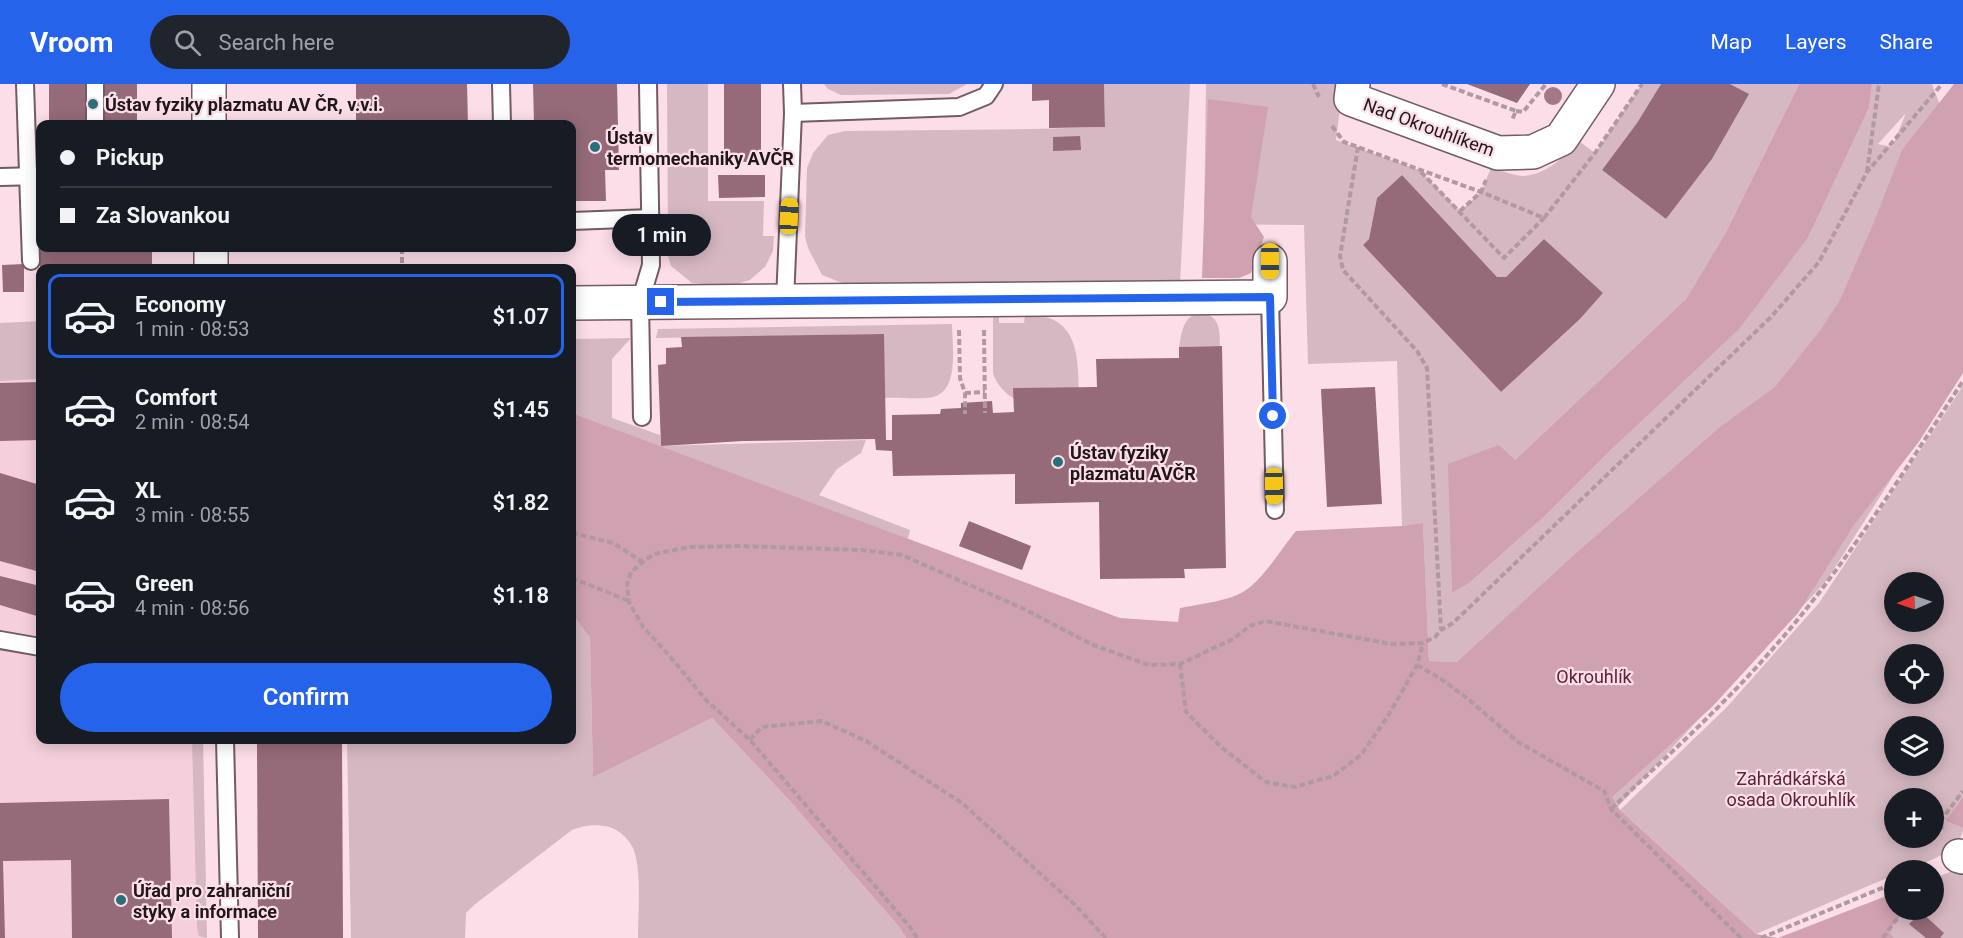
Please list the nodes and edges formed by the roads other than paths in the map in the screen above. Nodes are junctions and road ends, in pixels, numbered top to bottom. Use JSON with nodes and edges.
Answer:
{"nodes":[{"id":1,"x":25,"y":84,"type":"edge"},
{"id":2,"x":95,"y":84,"type":"edge"},
{"id":3,"x":208,"y":84,"type":"edge"},
{"id":4,"x":501,"y":84,"type":"edge"},
{"id":5,"x":648,"y":84,"type":"edge"},
{"id":6,"x":792,"y":84,"type":"edge"},
{"id":7,"x":994,"y":84,"type":"edge"},
{"id":8,"x":1353,"y":84,"type":"edge"},
{"id":9,"x":1598,"y":84,"type":"edge"},
{"id":10,"x":793,"y":113,"type":"junction"},
{"id":11,"x":95,"y":120,"type":"edge"},
{"id":12,"x":209,"y":120,"type":"edge"},
{"id":13,"x":502,"y":120,"type":"edge"},
{"id":14,"x":34,"y":176,"type":"edge"},
{"id":15,"x":0,"y":177,"type":"edge"},
{"id":16,"x":651,"y":218,"type":"junction"},
{"id":17,"x":576,"y":221,"type":"edge"},
{"id":18,"x":31,"y":261,"type":"dead end"},
{"id":19,"x":1270,"y":261,"type":"dead end"},
{"id":20,"x":1270,"y":297,"type":"junction"},
{"id":21,"x":785,"y":301,"type":"junction"},
{"id":22,"x":640,"y":302,"type":"junction"},
{"id":23,"x":576,"y":303,"type":"edge"},
{"id":24,"x":642,"y":417,"type":"dead end"},
{"id":25,"x":1275,"y":510,"type":"dead end"},
{"id":26,"x":0,"y":640,"type":"edge"},
{"id":27,"x":36,"y":646,"type":"edge"},
{"id":28,"x":225,"y":744,"type":"edge"},
{"id":29,"x":230,"y":938,"type":"edge"}],
"edges":[{"from":1,"to":14,"type":"lane"},
{"from":2,"to":11,"type":"lane"},
{"from":3,"to":12,"type":"street"},
{"from":4,"to":13,"type":"lane"},
{"from":5,"to":16,"type":"lane"},
{"from":6,"to":10,"type":"lane"},
{"from":7,"to":10,"type":"lane"},
{"from":8,"to":9,"type":"street","name":"Nad Okrouhlíkem"},
{"from":10,"to":21,"type":"lane"},
{"from":14,"to":15,"type":"lane"},
{"from":14,"to":18,"type":"lane"},
{"from":16,"to":17,"type":"lane"},
{"from":16,"to":22,"type":"lane"},
{"from":19,"to":20,"type":"street"},
{"from":20,"to":21,"type":"street"},
{"from":20,"to":25,"type":"lane"},
{"from":21,"to":22,"type":"street"},
{"from":22,"to":23,"type":"street"},
{"from":22,"to":24,"type":"lane"},
{"from":26,"to":27,"type":"lane"},
{"from":28,"to":29,"type":"lane"}]}
